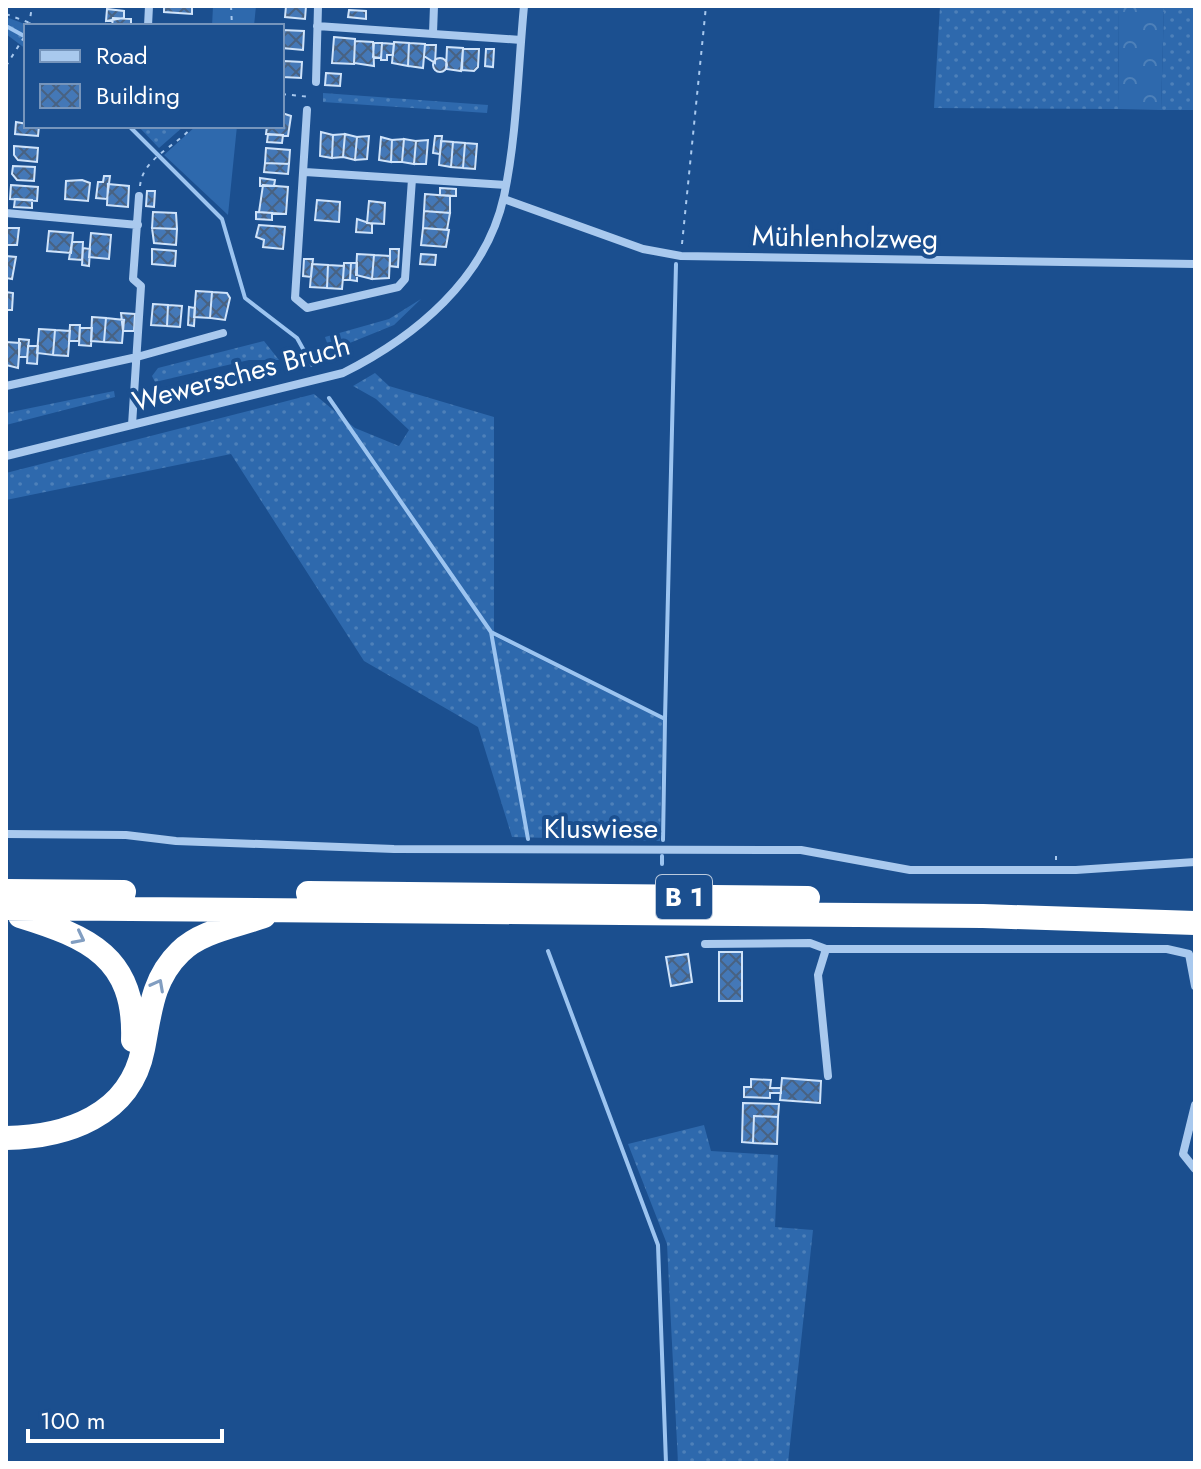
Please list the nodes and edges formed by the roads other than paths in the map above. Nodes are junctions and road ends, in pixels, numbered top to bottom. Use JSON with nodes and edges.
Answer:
{"nodes":[{"id":1,"x":318,"y":6,"type":"edge"},
{"id":2,"x":434,"y":6,"type":"edge"},
{"id":3,"x":524,"y":6,"type":"edge"},
{"id":4,"x":317,"y":26,"type":"junction"},
{"id":5,"x":433,"y":33,"type":"junction"},
{"id":6,"x":521,"y":40,"type":"junction"},
{"id":7,"x":316,"y":82,"type":"road end"},
{"id":8,"x":307,"y":110,"type":"dead end"},
{"id":9,"x":305,"y":172,"type":"junction"},
{"id":10,"x":412,"y":179,"type":"junction"},
{"id":11,"x":506,"y":185,"type":"junction"},
{"id":12,"x":139,"y":196,"type":"road end"},
{"id":13,"x":504,"y":199,"type":"junction"},
{"id":14,"x":6,"y":213,"type":"edge"},
{"id":15,"x":138,"y":225,"type":"junction"},
{"id":16,"x":1195,"y":264,"type":"edge"},
{"id":17,"x":223,"y":333,"type":"dead end"},
{"id":18,"x":137,"y":357,"type":"junction"},
{"id":19,"x":6,"y":386,"type":"edge"},
{"id":20,"x":132,"y":425,"type":"junction"},
{"id":21,"x":6,"y":456,"type":"edge"},
{"id":22,"x":6,"y":834,"type":"edge"},
{"id":23,"x":1195,"y":862,"type":"edge"},
{"id":24,"x":6,"y":891,"type":"edge"},
{"id":25,"x":1195,"y":906,"type":"edge"},
{"id":26,"x":6,"y":910,"type":"edge"},
{"id":27,"x":282,"y":910,"type":"junction"},
{"id":28,"x":1195,"y":923,"type":"edge"},
{"id":29,"x":705,"y":944,"type":"dead end"},
{"id":30,"x":826,"y":949,"type":"junction"},
{"id":31,"x":1195,"y":986,"type":"edge"},
{"id":32,"x":828,"y":1076,"type":"dead end"},
{"id":33,"x":1195,"y":1105,"type":"edge"},
{"id":34,"x":6,"y":1125,"type":"edge"},
{"id":35,"x":6,"y":1138,"type":"edge"},
{"id":36,"x":1195,"y":1169,"type":"edge"}],
"edges":[{"from":1,"to":4,"type":"street"},
{"from":2,"to":5,"type":"street"},
{"from":3,"to":6,"type":"street","name":"Wewersches Bruch"},
{"from":4,"to":5,"type":"street"},
{"from":4,"to":7,"type":"street"},
{"from":5,"to":6,"type":"street"},
{"from":6,"to":11,"type":"street","name":"Wewersches Bruch"},
{"from":8,"to":9,"type":"street"},
{"from":9,"to":10,"type":"street"},
{"from":9,"to":10,"type":"street"},
{"from":10,"to":11,"type":"street"},
{"from":11,"to":13,"type":"street","name":"Wewersches Bruch"},
{"from":12,"to":15,"type":"street"},
{"from":13,"to":16,"type":"street","name":"Mühlenholzweg"},
{"from":13,"to":20,"type":"street","name":"Wewersches Bruch"},
{"from":14,"to":15,"type":"street"},
{"from":15,"to":18,"type":"street"},
{"from":17,"to":18,"type":"street"},
{"from":18,"to":19,"type":"street"},
{"from":18,"to":20,"type":"street"},
{"from":20,"to":21,"type":"street","name":"Wewersches Bruch"},
{"from":22,"to":23,"type":"street","name":"Kluswiese"},
{"from":24,"to":25,"type":"highway","number":"B 1"},
{"from":26,"to":27,"type":"highway","number":"B 1"},
{"from":26,"to":34,"type":"highway","one_way":true},
{"from":27,"to":28,"type":"highway","number":"B 1"},
{"from":35,"to":27,"type":"highway","one_way":true},
{"from":29,"to":30,"type":"street"},
{"from":30,"to":31,"type":"street"},
{"from":30,"to":32,"type":"street"},
{"from":33,"to":36,"type":"street"}]}
